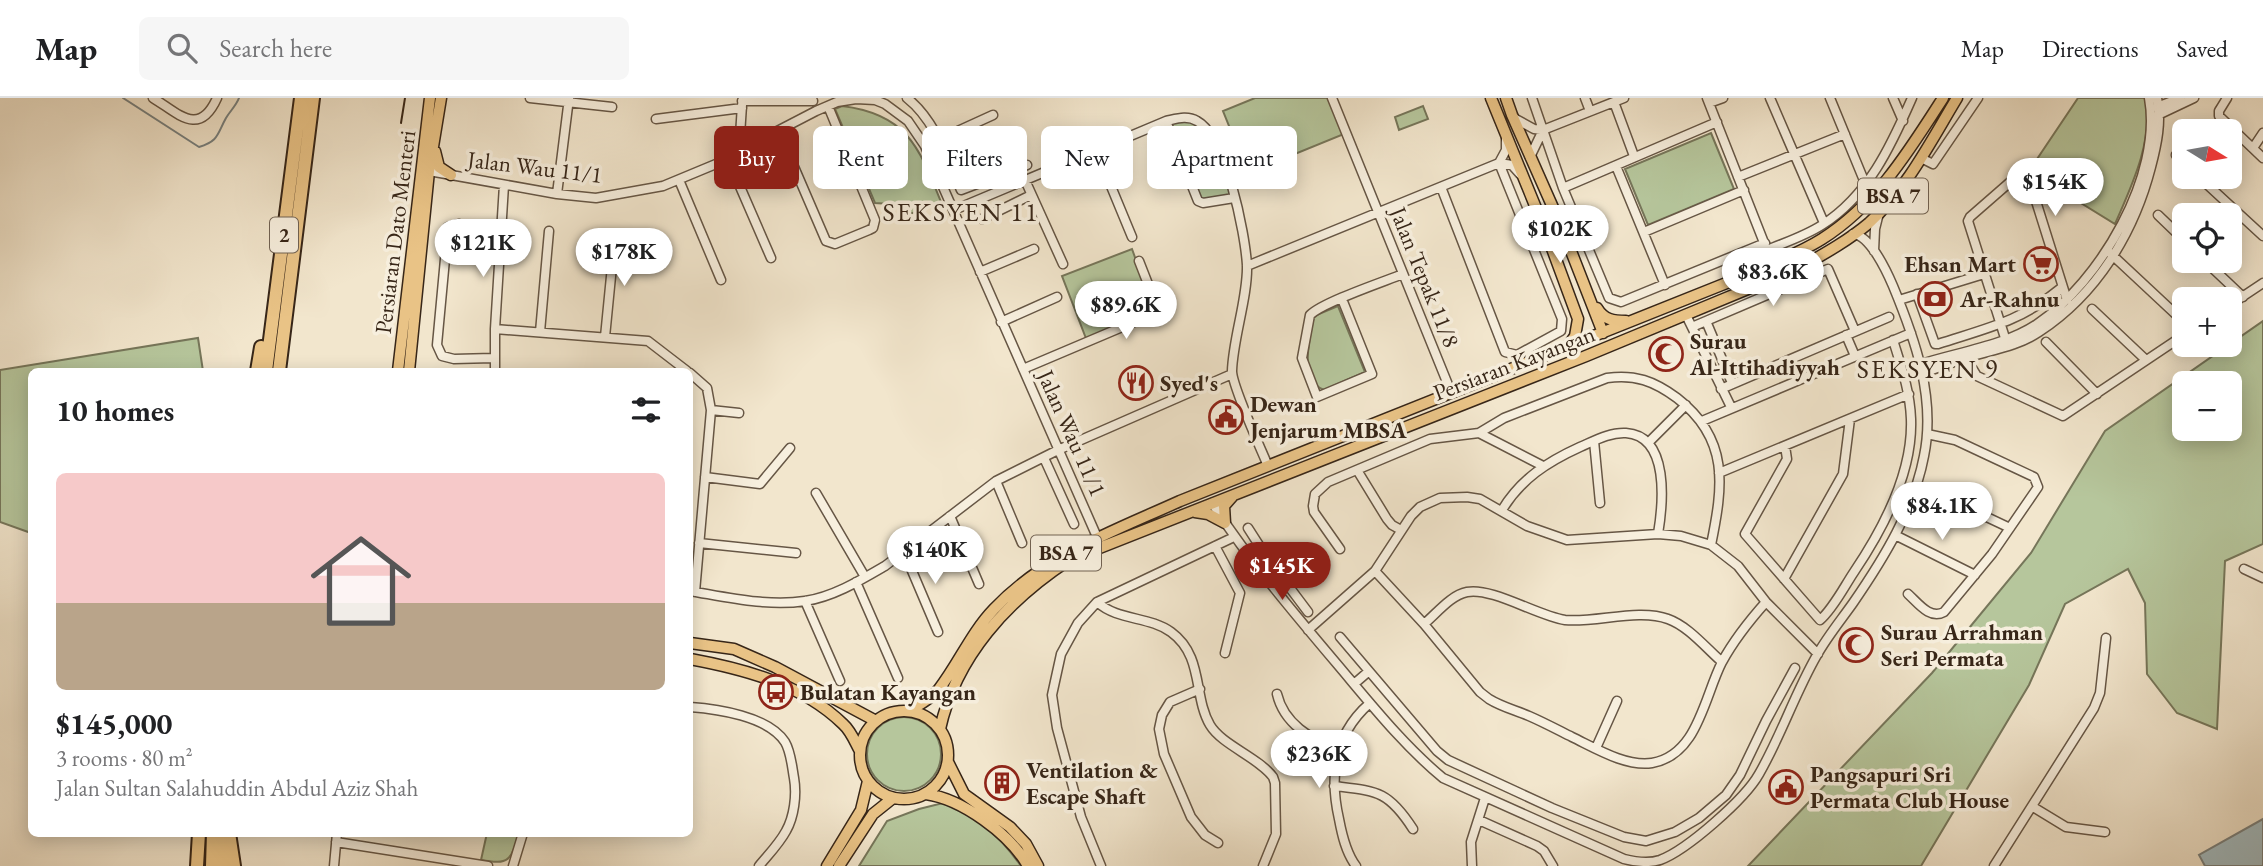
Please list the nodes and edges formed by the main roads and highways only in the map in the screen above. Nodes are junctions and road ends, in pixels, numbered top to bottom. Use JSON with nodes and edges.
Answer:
{"nodes":[{"id":1,"x":301,"y":98,"type":"edge"},
{"id":2,"x":313,"y":98,"type":"edge"},
{"id":3,"x":430,"y":98,"type":"edge"},
{"id":4,"x":441,"y":98,"type":"edge"},
{"id":5,"x":1491,"y":98,"type":"edge"},
{"id":6,"x":1506,"y":98,"type":"edge"},
{"id":7,"x":1943,"y":98,"type":"edge"},
{"id":8,"x":1957,"y":98,"type":"edge"},
{"id":9,"x":435,"y":134,"type":"junction"},
{"id":10,"x":422,"y":160,"type":"junction"},
{"id":11,"x":429,"y":172,"type":"junction"},
{"id":12,"x":419,"y":178,"type":"junction"},
{"id":13,"x":425,"y":207,"type":"junction"},
{"id":14,"x":1562,"y":228,"type":"junction"},
{"id":15,"x":1547,"y":234,"type":"junction"},
{"id":16,"x":1586,"y":290,"type":"junction"},
{"id":17,"x":272,"y":317,"type":"junction"},
{"id":18,"x":1630,"y":321,"type":"junction"},
{"id":19,"x":1603,"y":333,"type":"junction"},
{"id":20,"x":1568,"y":347,"type":"junction"},
{"id":21,"x":1586,"y":356,"type":"junction"},
{"id":22,"x":257,"y":368,"type":"edge"},
{"id":23,"x":266,"y":368,"type":"edge"},
{"id":24,"x":279,"y":368,"type":"edge"},
{"id":25,"x":398,"y":368,"type":"edge"},
{"id":26,"x":409,"y":368,"type":"edge"},
{"id":27,"x":1234,"y":494,"type":"junction"},
{"id":28,"x":1180,"y":501,"type":"junction"},
{"id":29,"x":1212,"y":503,"type":"junction"},
{"id":30,"x":1191,"y":512,"type":"junction"},
{"id":31,"x":693,"y":643,"type":"edge"},
{"id":32,"x":693,"y":660,"type":"edge"},
{"id":33,"x":909,"y":711,"type":"junction"},
{"id":34,"x":876,"y":721,"type":"junction"},
{"id":35,"x":940,"y":729,"type":"junction"},
{"id":36,"x":860,"y":751,"type":"junction"},
{"id":37,"x":948,"y":762,"type":"junction"},
{"id":38,"x":868,"y":780,"type":"junction"},
{"id":39,"x":926,"y":794,"type":"junction"},
{"id":40,"x":893,"y":798,"type":"junction"},
{"id":41,"x":199,"y":837,"type":"edge"},
{"id":42,"x":205,"y":837,"type":"edge"},
{"id":43,"x":212,"y":837,"type":"edge"},
{"id":44,"x":227,"y":837,"type":"edge"},
{"id":45,"x":228,"y":837,"type":"edge"},
{"id":46,"x":211,"y":860,"type":"edge"},
{"id":47,"x":197,"y":866,"type":"edge"},
{"id":48,"x":223,"y":866,"type":"edge"},
{"id":49,"x":234,"y":866,"type":"edge"},
{"id":50,"x":827,"y":866,"type":"edge"},
{"id":51,"x":839,"y":866,"type":"edge"},
{"id":52,"x":1028,"y":866,"type":"edge"},
{"id":53,"x":1038,"y":866,"type":"edge"}],
"edges":[{"from":1,"to":17,"type":"highway","number":"2"},
{"from":2,"to":24,"type":"highway","number":"2"},
{"from":3,"to":10,"type":"main road","name":"Persiaran Dato Menteri"},
{"from":4,"to":9,"type":"main road","name":"Persiaran Dato Menteri"},
{"from":5,"to":15,"type":"main road"},
{"from":6,"to":14,"type":"main road"},
{"from":7,"to":18,"type":"main road","name":"Persiaran Kayangan","number":"BSA 7"},
{"from":8,"to":21,"type":"main road","name":"Persiaran Kayangan","number":"BSA 7"},
{"from":9,"to":11,"type":"main road","name":"Persiaran Dato Menteri"},
{"from":9,"to":13,"type":"main road"},
{"from":10,"to":11,"type":"main road"},
{"from":10,"to":12,"type":"main road","name":"Persiaran Dato Menteri"},
{"from":11,"to":12,"type":"main road"},
{"from":11,"to":13,"type":"main road","name":"Persiaran Dato Menteri"},
{"from":12,"to":25,"type":"main road","name":"Persiaran Dato Menteri"},
{"from":13,"to":26,"type":"main road","name":"Persiaran Dato Menteri"},
{"from":14,"to":15,"type":"main road"},
{"from":14,"to":16,"type":"main road"},
{"from":15,"to":20,"type":"main road"},
{"from":16,"to":18,"type":"main road"},
{"from":16,"to":19,"type":"main road"},
{"from":17,"to":22,"type":"highway"},
{"from":17,"to":23,"type":"highway","number":"2"},
{"from":18,"to":19,"type":"main road","name":"Persiaran Kayangan","number":"BSA 7"},
{"from":19,"to":20,"type":"main road","name":"Persiaran Kayangan","number":"BSA 7"},
{"from":19,"to":21,"type":"main road"},
{"from":20,"to":28,"type":"main road","name":"Persiaran Kayangan","number":"BSA 7"},
{"from":21,"to":27,"type":"main road","name":"Persiaran Kayangan","number":"BSA 7"},
{"from":27,"to":29,"type":"main road","name":"Persiaran Kayangan","number":"BSA 7"},
{"from":27,"to":30,"type":"main road"},
{"from":28,"to":29,"type":"main road"},
{"from":28,"to":33,"type":"main road","name":"Persiaran Kayangan","number":"BSA 7"},
{"from":29,"to":30,"type":"main road","name":"Persiaran Kayangan","number":"BSA 7"},
{"from":30,"to":35,"type":"main road","name":"Persiaran Kayangan","number":"BSA 7"},
{"from":31,"to":34,"type":"main road"},
{"from":32,"to":36,"type":"main road"},
{"from":33,"to":34,"type":"main road"},
{"from":33,"to":35,"type":"main road"},
{"from":34,"to":36,"type":"main road"},
{"from":35,"to":37,"type":"main road"},
{"from":36,"to":38,"type":"main road"},
{"from":37,"to":39,"type":"main road"},
{"from":37,"to":53,"type":"main road"},
{"from":38,"to":40,"type":"main road"},
{"from":38,"to":50,"type":"main road"},
{"from":39,"to":40,"type":"main road"},
{"from":39,"to":52,"type":"main road"},
{"from":40,"to":51,"type":"main road"},
{"from":41,"to":47,"type":"highway"},
{"from":42,"to":46,"type":"highway"},
{"from":43,"to":46,"type":"highway"},
{"from":44,"to":48,"type":"highway"},
{"from":45,"to":49,"type":"highway"}]}
